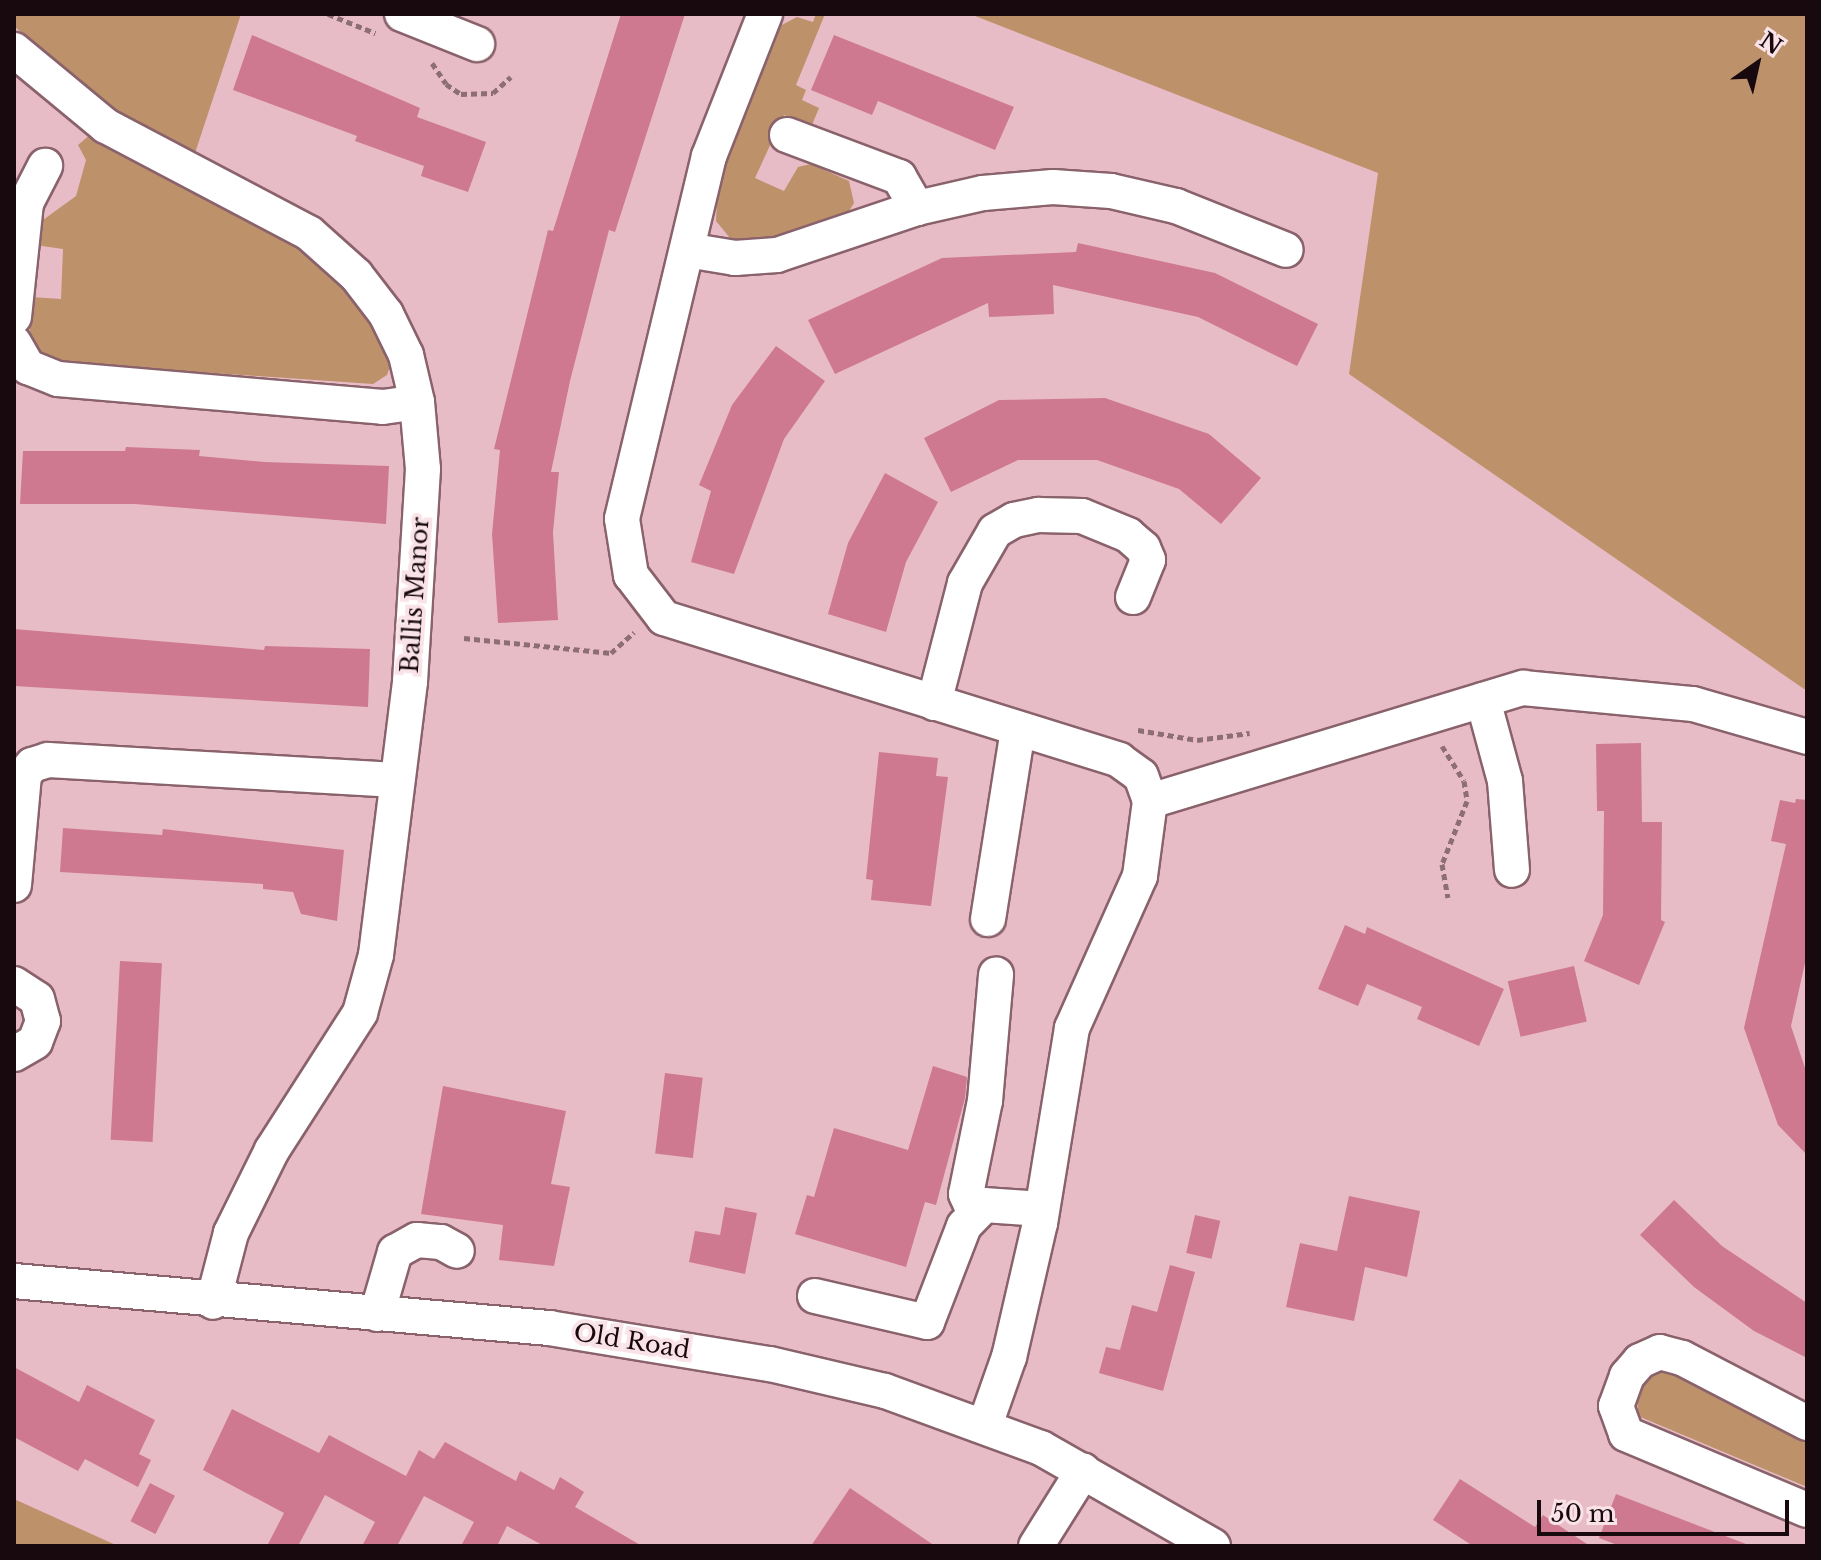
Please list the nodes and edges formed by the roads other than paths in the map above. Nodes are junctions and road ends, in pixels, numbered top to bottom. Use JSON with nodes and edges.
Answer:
{"nodes":[{"id":1,"x":402,"y":14,"type":"edge"},
{"id":2,"x":765,"y":14,"type":"edge"},
{"id":3,"x":477,"y":44,"type":"dead end"},
{"id":4,"x":14,"y":50,"type":"edge"},
{"id":5,"x":787,"y":135,"type":"dead end"},
{"id":6,"x":45,"y":166,"type":"dead end"},
{"id":7,"x":917,"y":208,"type":"junction"},
{"id":8,"x":687,"y":250,"type":"junction"},
{"id":9,"x":1286,"y":250,"type":"dead end"},
{"id":10,"x":14,"y":317,"type":"edge"},
{"id":11,"x":14,"y":343,"type":"edge"},
{"id":12,"x":417,"y":402,"type":"junction"},
{"id":13,"x":1133,"y":597,"type":"dead end"},
{"id":14,"x":934,"y":703,"type":"junction"},
{"id":15,"x":1486,"y":714,"type":"junction"},
{"id":16,"x":1018,"y":729,"type":"junction"},
{"id":17,"x":1807,"y":737,"type":"edge"},
{"id":18,"x":396,"y":780,"type":"junction"},
{"id":19,"x":1150,"y":801,"type":"junction"},
{"id":20,"x":1512,"y":870,"type":"dead end"},
{"id":21,"x":14,"y":885,"type":"edge"},
{"id":22,"x":988,"y":919,"type":"dead end"},
{"id":23,"x":996,"y":974,"type":"dead end"},
{"id":24,"x":14,"y":984,"type":"edge"},
{"id":25,"x":14,"y":1054,"type":"edge"},
{"id":26,"x":1042,"y":1209,"type":"junction"},
{"id":27,"x":975,"y":1214,"type":"junction"},
{"id":28,"x":457,"y":1251,"type":"dead end"},
{"id":29,"x":14,"y":1281,"type":"edge"},
{"id":30,"x":815,"y":1296,"type":"dead end"},
{"id":31,"x":213,"y":1302,"type":"junction"},
{"id":32,"x":377,"y":1314,"type":"junction"},
{"id":33,"x":1807,"y":1423,"type":"edge"},
{"id":34,"x":985,"y":1425,"type":"junction"},
{"id":35,"x":1083,"y":1471,"type":"junction"},
{"id":36,"x":1807,"y":1510,"type":"edge"},
{"id":37,"x":1036,"y":1546,"type":"edge"},
{"id":38,"x":1213,"y":1546,"type":"edge"}],
"edges":[{"from":1,"to":3,"type":"street"},
{"from":2,"to":8,"type":"street"},
{"from":4,"to":12,"type":"street","name":"Ballis Manor"},
{"from":5,"to":7,"type":"street"},
{"from":6,"to":10,"type":"street"},
{"from":7,"to":8,"type":"street"},
{"from":7,"to":9,"type":"street"},
{"from":8,"to":14,"type":"street"},
{"from":11,"to":12,"type":"street"},
{"from":12,"to":18,"type":"street","name":"Ballis Manor"},
{"from":13,"to":14,"type":"street"},
{"from":14,"to":16,"type":"street"},
{"from":15,"to":17,"type":"street"},
{"from":15,"to":19,"type":"street"},
{"from":15,"to":20,"type":"street"},
{"from":16,"to":19,"type":"street"},
{"from":16,"to":22,"type":"street"},
{"from":18,"to":21,"type":"street"},
{"from":18,"to":31,"type":"street","name":"Ballis Manor"},
{"from":19,"to":26,"type":"street"},
{"from":23,"to":27,"type":"street"},
{"from":24,"to":25,"type":"street"},
{"from":26,"to":27,"type":"street"},
{"from":26,"to":34,"type":"street"},
{"from":27,"to":30,"type":"street"},
{"from":28,"to":32,"type":"street"},
{"from":29,"to":31,"type":"street","name":"Old Road"},
{"from":31,"to":32,"type":"street","name":"Old Road"},
{"from":32,"to":34,"type":"street","name":"Old Road"},
{"from":33,"to":36,"type":"street"},
{"from":34,"to":35,"type":"street","name":"Old Road"},
{"from":35,"to":37,"type":"street"},
{"from":35,"to":38,"type":"street","name":"Old Road"}]}
